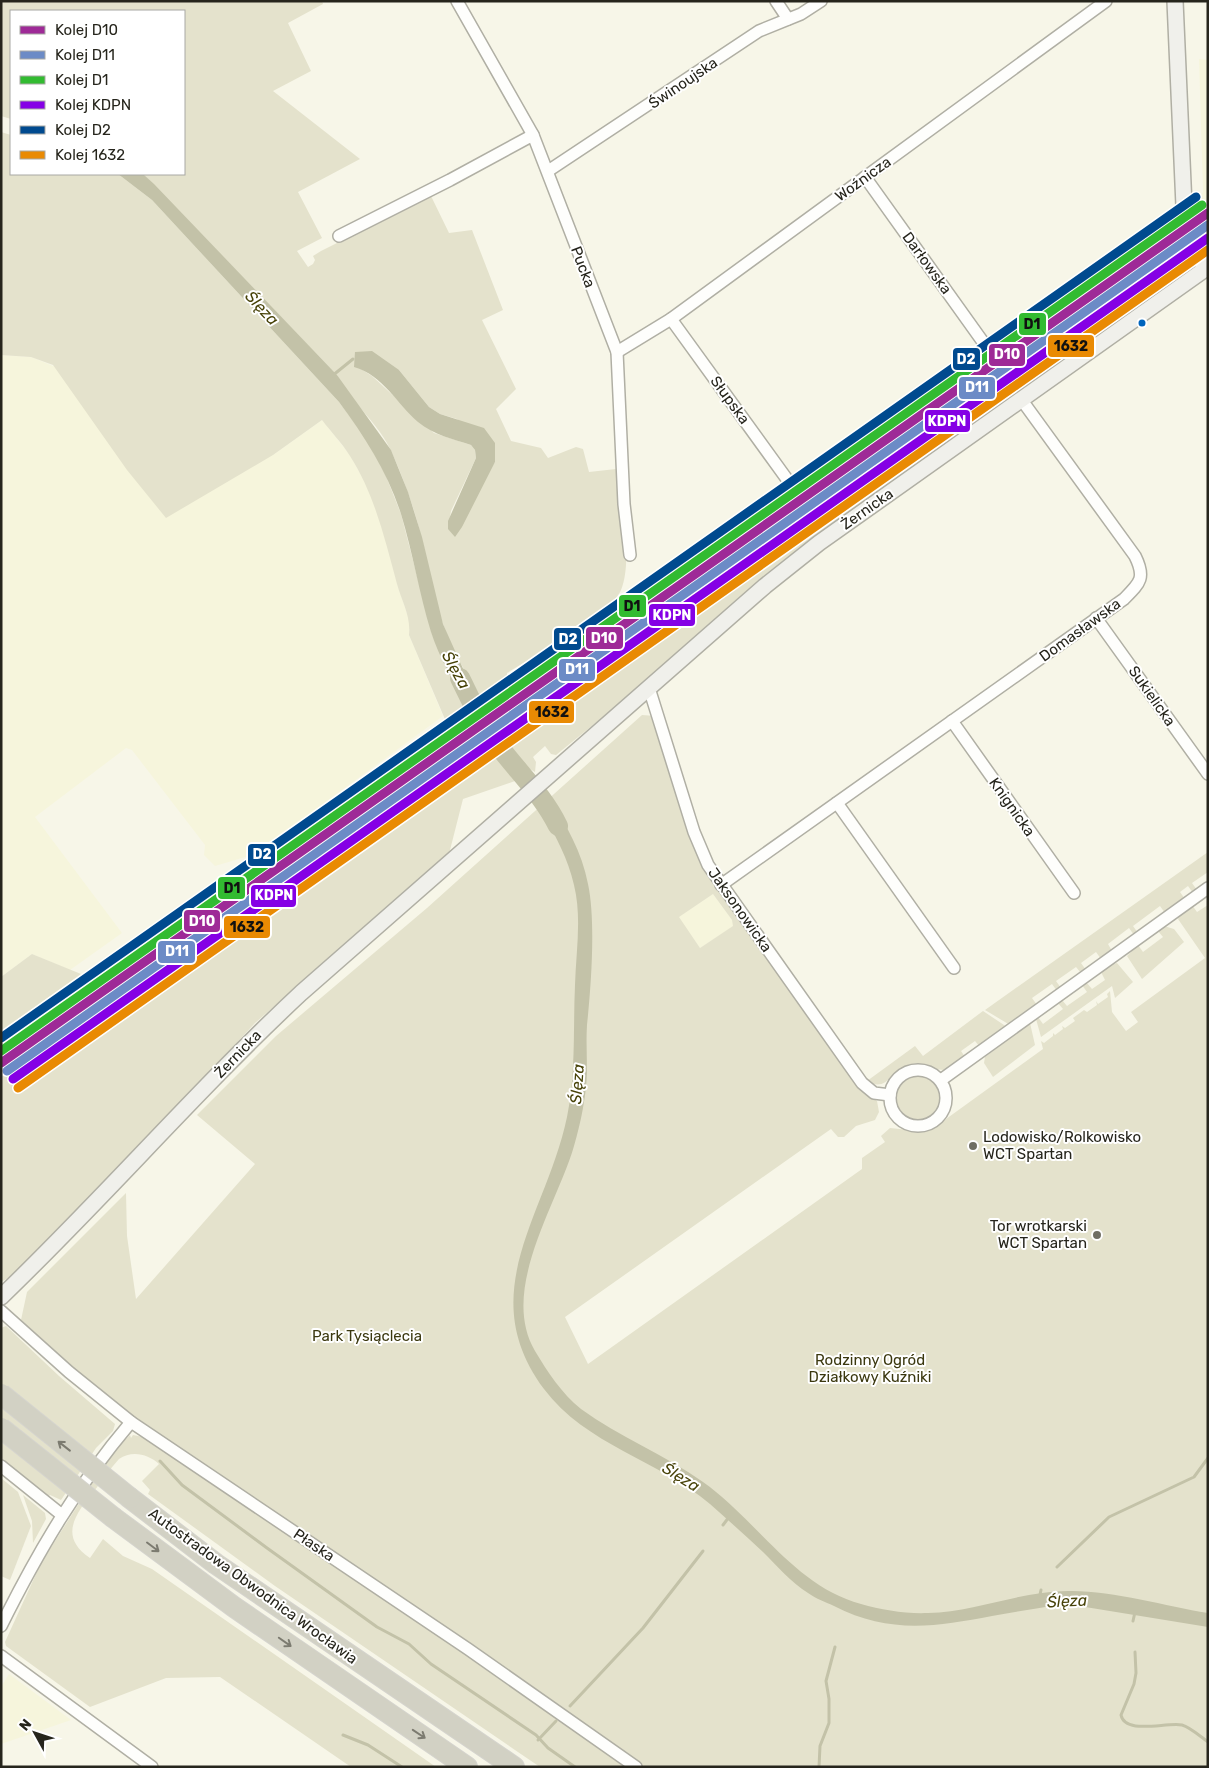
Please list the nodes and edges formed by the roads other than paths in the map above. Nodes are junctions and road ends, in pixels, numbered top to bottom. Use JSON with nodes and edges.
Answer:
{"nodes":[{"id":1,"x":457,"y":1,"type":"edge"},
{"id":2,"x":776,"y":1,"type":"edge"},
{"id":3,"x":821,"y":1,"type":"edge"},
{"id":4,"x":1106,"y":1,"type":"edge"},
{"id":5,"x":1174,"y":1,"type":"edge"},
{"id":6,"x":788,"y":19,"type":"junction"},
{"id":7,"x":533,"y":135,"type":"junction"},
{"id":8,"x":548,"y":171,"type":"junction"},
{"id":9,"x":865,"y":177,"type":"junction"},
{"id":10,"x":339,"y":236,"type":"dead end"},
{"id":11,"x":1207,"y":267,"type":"edge"},
{"id":12,"x":671,"y":319,"type":"junction"},
{"id":13,"x":988,"y":349,"type":"dead end"},
{"id":14,"x":617,"y":352,"type":"junction"},
{"id":15,"x":1021,"y":399,"type":"junction"},
{"id":16,"x":789,"y":482,"type":"dead end"},
{"id":17,"x":630,"y":554,"type":"dead end"},
{"id":18,"x":1096,"y":618,"type":"junction"},
{"id":19,"x":649,"y":688,"type":"junction"},
{"id":20,"x":952,"y":721,"type":"junction"},
{"id":21,"x":1208,"y":774,"type":"edge"},
{"id":22,"x":837,"y":803,"type":"junction"},
{"id":23,"x":721,"y":885,"type":"junction"},
{"id":24,"x":1208,"y":888,"type":"edge"},
{"id":25,"x":1074,"y":893,"type":"dead end"},
{"id":26,"x":954,"y":968,"type":"dead end"},
{"id":27,"x":941,"y":1080,"type":"junction"},
{"id":28,"x":890,"y":1095,"type":"junction"},
{"id":29,"x":1,"y":1297,"type":"edge"},
{"id":30,"x":1,"y":1311,"type":"edge"},
{"id":31,"x":1,"y":1394,"type":"edge"},
{"id":32,"x":131,"y":1422,"type":"junction"},
{"id":33,"x":1,"y":1428,"type":"edge"},
{"id":34,"x":1,"y":1466,"type":"edge"},
{"id":35,"x":62,"y":1515,"type":"junction"},
{"id":36,"x":1,"y":1626,"type":"edge"},
{"id":37,"x":1,"y":1656,"type":"edge"},
{"id":38,"x":152,"y":1767,"type":"edge"},
{"id":39,"x":467,"y":1767,"type":"edge"},
{"id":40,"x":514,"y":1767,"type":"edge"},
{"id":41,"x":636,"y":1767,"type":"edge"}],
"edges":[{"from":1,"to":7,"type":"street","name":"Pucka"},
{"from":2,"to":6,"type":"street"},
{"from":3,"to":6,"type":"street","name":"Świnoujska"},
{"from":4,"to":9,"type":"street","name":"Woźnicza"},
{"from":5,"to":11,"type":"street"},
{"from":6,"to":8,"type":"street","name":"Świnoujska"},
{"from":7,"to":8,"type":"street","name":"Pucka"},
{"from":7,"to":10,"type":"street"},
{"from":8,"to":14,"type":"street","name":"Pucka"},
{"from":9,"to":12,"type":"street","name":"Woźnicza"},
{"from":9,"to":13,"type":"street","name":"Darłowska"},
{"from":11,"to":15,"type":"street","name":"Żernicka"},
{"from":12,"to":14,"type":"street","name":"Woźnicza"},
{"from":12,"to":16,"type":"street","name":"Słupska"},
{"from":14,"to":17,"type":"street","name":"Pucka"},
{"from":15,"to":18,"type":"street","name":"Domasławska"},
{"from":15,"to":19,"type":"street","name":"Żernicka"},
{"from":18,"to":20,"type":"street","name":"Domasławska"},
{"from":18,"to":21,"type":"street","name":"Sukielicka"},
{"from":19,"to":23,"type":"street","name":"Jaksonowicka"},
{"from":19,"to":29,"type":"street","name":"Żernicka"},
{"from":20,"to":22,"type":"street","name":"Domasławska"},
{"from":20,"to":25,"type":"street","name":"Knignicka"},
{"from":22,"to":23,"type":"street","name":"Domasławska"},
{"from":22,"to":26,"type":"street"},
{"from":23,"to":28,"type":"street","name":"Jaksonowicka"},
{"from":24,"to":27,"type":"street"},
{"from":27,"to":28,"type":"street"},
{"from":27,"to":28,"type":"street"},
{"from":30,"to":32,"type":"street","name":"Płaska"},
{"from":40,"to":31,"type":"highway","name":"Autostradowa Obwodnica Wrocławia","one_way":true,"bridge":true},
{"from":32,"to":35,"type":"street"},
{"from":32,"to":41,"type":"street","name":"Płaska"},
{"from":33,"to":39,"type":"highway","name":"Autostradowa Obwodnica Wrocławia","one_way":true,"bridge":true},
{"from":34,"to":35,"type":"street"},
{"from":35,"to":36,"type":"street"},
{"from":37,"to":38,"type":"street"}]}
